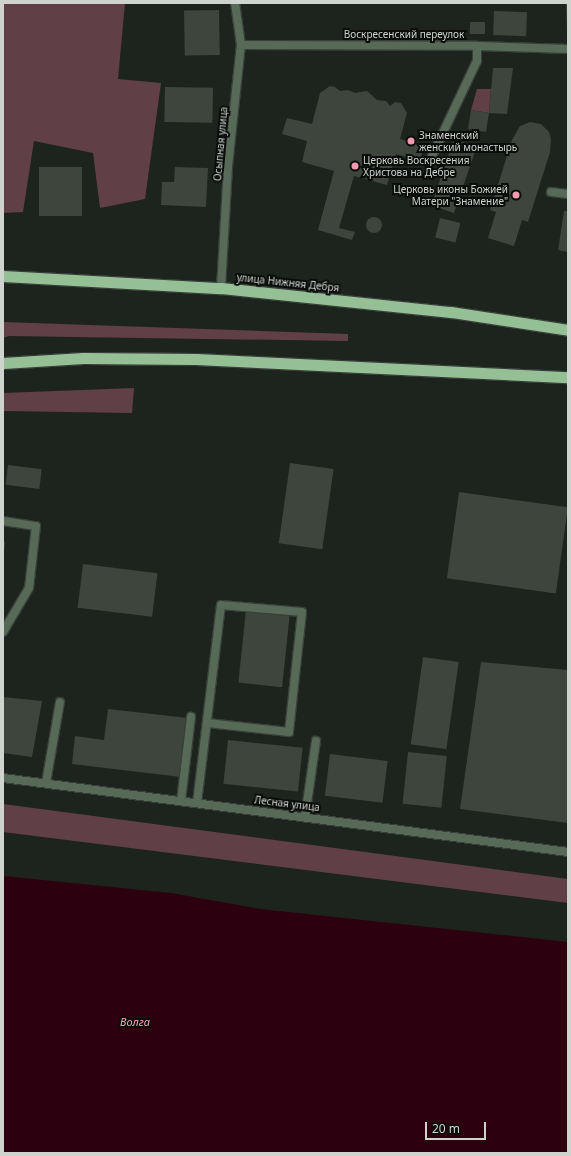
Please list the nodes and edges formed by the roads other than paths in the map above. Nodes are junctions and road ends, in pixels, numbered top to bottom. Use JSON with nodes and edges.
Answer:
{"nodes":[{"id":1,"x":235,"y":3,"type":"edge"},
{"id":2,"x":241,"y":45,"type":"junction"},
{"id":3,"x":477,"y":46,"type":"junction"},
{"id":4,"x":568,"y":49,"type":"edge"},
{"id":5,"x":432,"y":156,"type":"dead end"},
{"id":6,"x":551,"y":192,"type":"dead end"},
{"id":7,"x":568,"y":194,"type":"edge"},
{"id":8,"x":3,"y":276,"type":"edge"},
{"id":9,"x":221,"y":288,"type":"junction"},
{"id":10,"x":568,"y":330,"type":"edge"},
{"id":11,"x":3,"y":363,"type":"edge"},
{"id":12,"x":568,"y":378,"type":"edge"},
{"id":13,"x":3,"y":521,"type":"edge"},
{"id":14,"x":3,"y":632,"type":"edge"},
{"id":15,"x":60,"y":702,"type":"dead end"},
{"id":16,"x":191,"y":717,"type":"dead end"},
{"id":17,"x":207,"y":723,"type":"junction"},
{"id":18,"x":316,"y":741,"type":"dead end"},
{"id":19,"x":3,"y":778,"type":"edge"},
{"id":20,"x":46,"y":783,"type":"junction"},
{"id":21,"x":182,"y":801,"type":"junction"},
{"id":22,"x":197,"y":803,"type":"junction"},
{"id":23,"x":305,"y":817,"type":"junction"},
{"id":24,"x":568,"y":852,"type":"edge"}],
"edges":[{"from":1,"to":2,"type":"street","name":"Осыпная улица"},
{"from":2,"to":3,"type":"street","name":"Воскресенский переулок"},
{"from":2,"to":9,"type":"street","name":"Осыпная улица"},
{"from":3,"to":4,"type":"street","name":"Воскресенский переулок"},
{"from":3,"to":5,"type":"street"},
{"from":6,"to":7,"type":"street"},
{"from":8,"to":9,"type":"highway","name":"улица Нижняя Дебря"},
{"from":9,"to":10,"type":"highway","name":"улица Нижняя Дебря"},
{"from":11,"to":12,"type":"highway"},
{"from":13,"to":14,"type":"street"},
{"from":15,"to":20,"type":"street"},
{"from":16,"to":21,"type":"street"},
{"from":17,"to":17,"type":"street"},
{"from":17,"to":22,"type":"street"},
{"from":18,"to":23,"type":"street"},
{"from":19,"to":20,"type":"street","name":"Лесная улица"},
{"from":20,"to":21,"type":"street","name":"Лесная улица"},
{"from":21,"to":22,"type":"street","name":"Лесная улица"},
{"from":22,"to":23,"type":"street","name":"Лесная улица"},
{"from":23,"to":24,"type":"street","name":"Лесная улица"}]}
